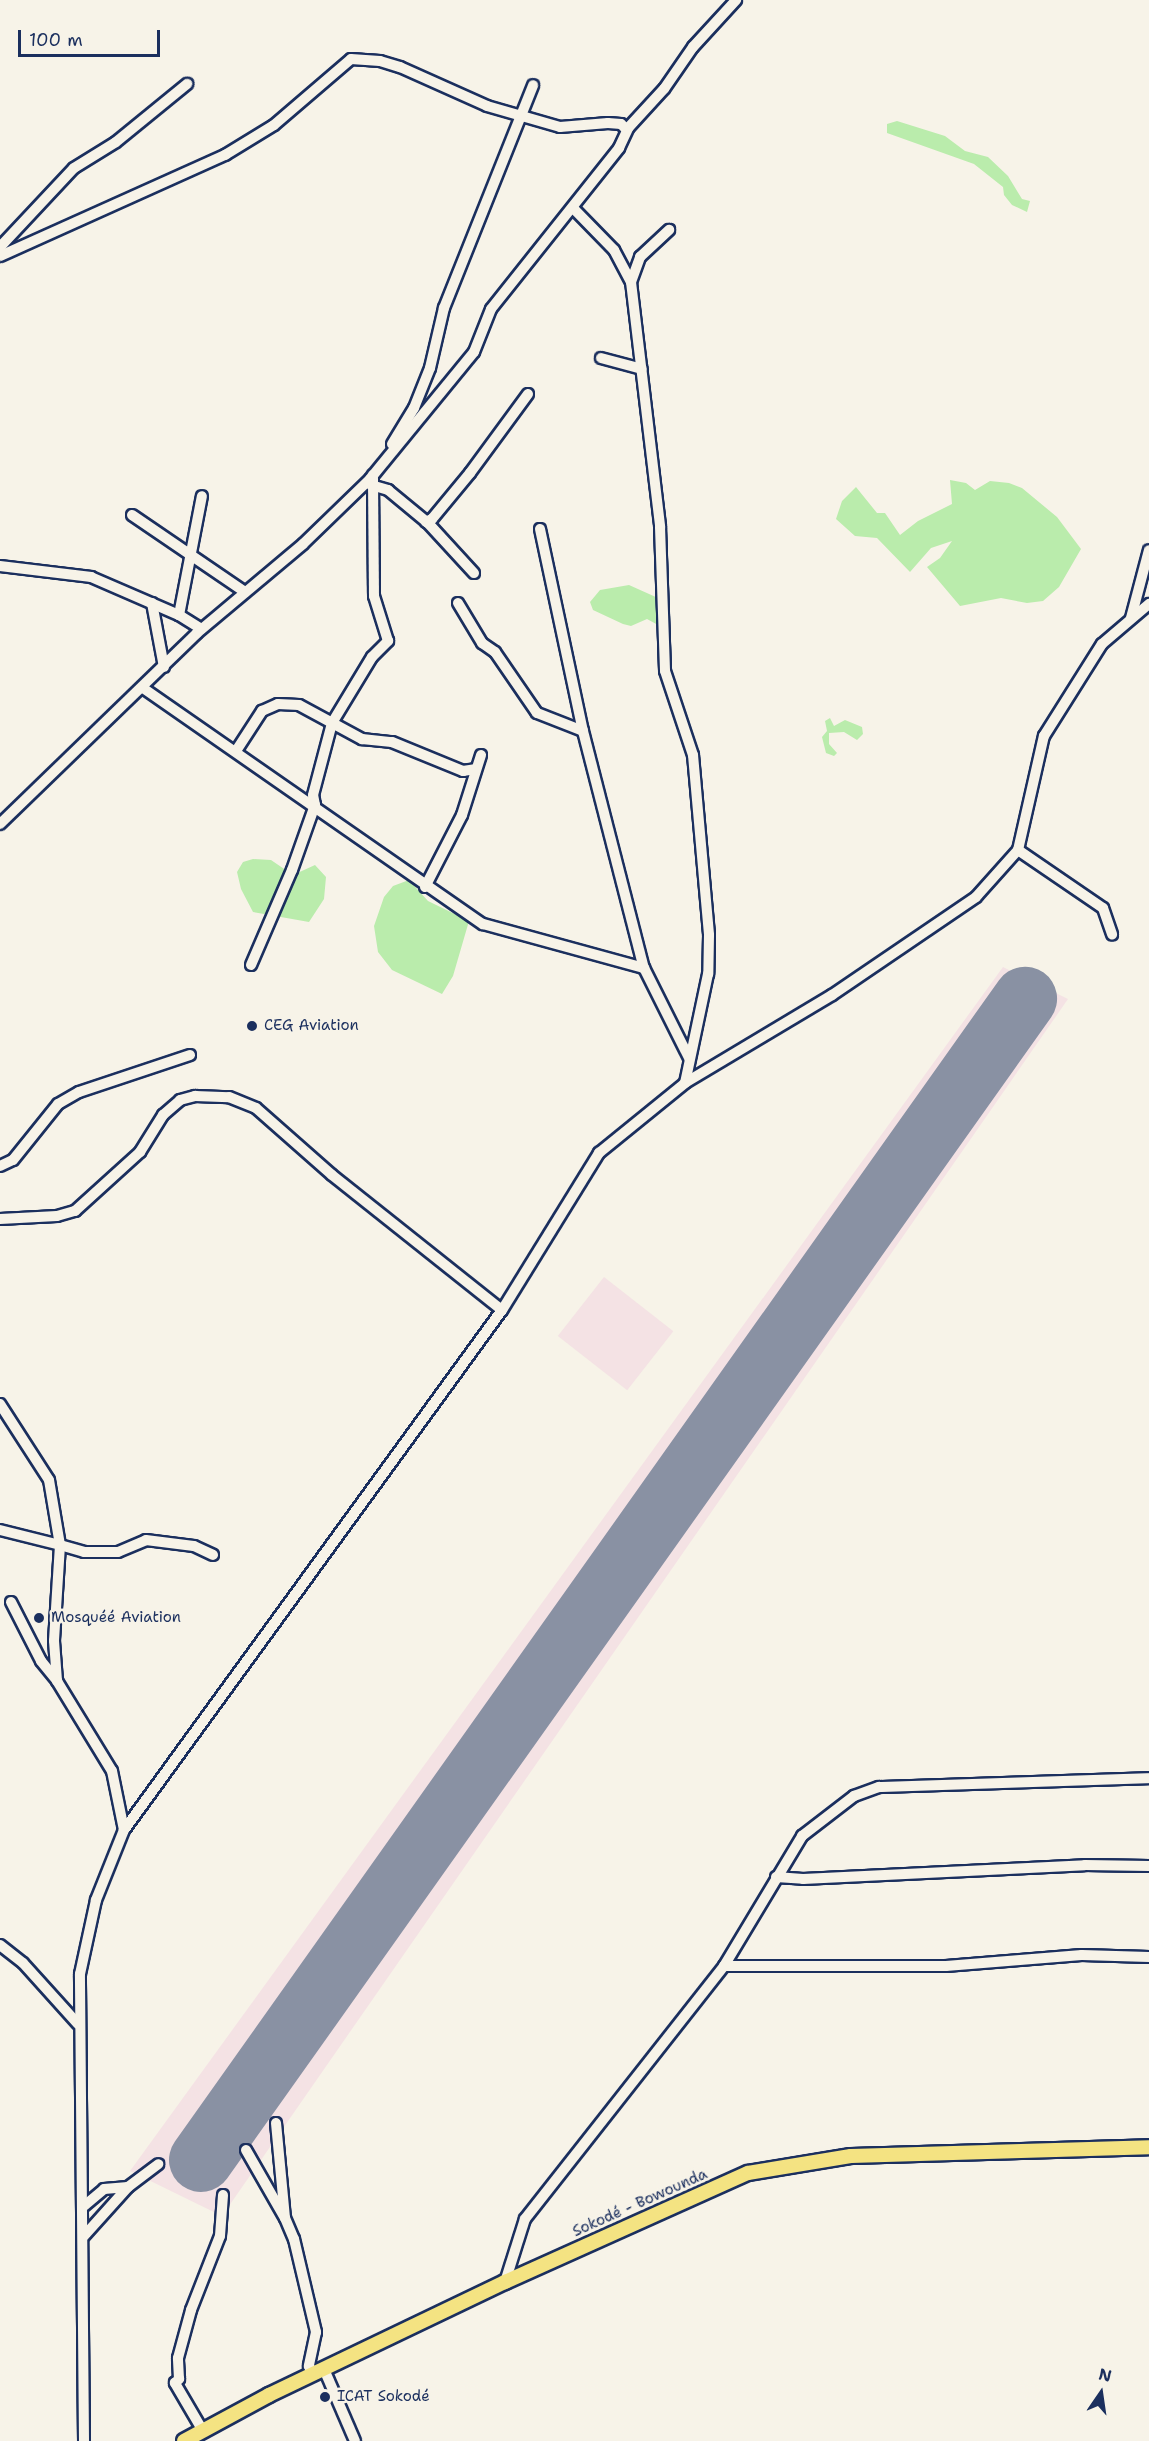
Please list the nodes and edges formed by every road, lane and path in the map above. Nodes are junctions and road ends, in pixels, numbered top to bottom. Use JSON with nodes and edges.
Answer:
{"nodes":[{"id":1,"x":736,"y":0,"type":"edge"},
{"id":2,"x":187,"y":84,"type":"dead end"},
{"id":3,"x":533,"y":85,"type":"dead end"},
{"id":4,"x":522,"y":114,"type":"junction"},
{"id":5,"x":627,"y":130,"type":"junction"},
{"id":6,"x":573,"y":208,"type":"junction"},
{"id":7,"x":669,"y":230,"type":"dead end"},
{"id":8,"x":0,"y":247,"type":"edge"},
{"id":9,"x":0,"y":256,"type":"edge"},
{"id":10,"x":631,"y":282,"type":"junction"},
{"id":11,"x":601,"y":358,"type":"dead end"},
{"id":12,"x":642,"y":369,"type":"junction"},
{"id":13,"x":528,"y":394,"type":"dead end"},
{"id":14,"x":370,"y":482,"type":"junction"},
{"id":15,"x":202,"y":496,"type":"dead end"},
{"id":16,"x":132,"y":515,"type":"dead end"},
{"id":17,"x":426,"y":522,"type":"junction"},
{"id":18,"x":540,"y":529,"type":"dead end"},
{"id":19,"x":1149,"y":550,"type":"edge"},
{"id":20,"x":191,"y":554,"type":"junction"},
{"id":21,"x":0,"y":566,"type":"edge"},
{"id":22,"x":474,"y":573,"type":"dead end"},
{"id":23,"x":246,"y":592,"type":"junction"},
{"id":24,"x":152,"y":603,"type":"junction"},
{"id":25,"x":458,"y":603,"type":"dead end"},
{"id":26,"x":1149,"y":604,"type":"edge"},
{"id":27,"x":179,"y":615,"type":"junction"},
{"id":28,"x":1131,"y":618,"type":"junction"},
{"id":29,"x":201,"y":629,"type":"junction"},
{"id":30,"x":164,"y":667,"type":"junction"},
{"id":31,"x":143,"y":688,"type":"junction"},
{"id":32,"x":332,"y":723,"type":"junction"},
{"id":33,"x":583,"y":731,"type":"junction"},
{"id":34,"x":236,"y":751,"type":"junction"},
{"id":35,"x":481,"y":755,"type":"dead end"},
{"id":36,"x":475,"y":769,"type":"junction"},
{"id":37,"x":315,"y":805,"type":"junction"},
{"id":38,"x":1,"y":822,"type":"edge"},
{"id":39,"x":1018,"y":850,"type":"junction"},
{"id":40,"x":425,"y":886,"type":"junction"},
{"id":41,"x":1112,"y":933,"type":"dead end"},
{"id":42,"x":251,"y":965,"type":"dead end"},
{"id":43,"x":644,"y":968,"type":"junction"},
{"id":44,"x":190,"y":1055,"type":"dead end"},
{"id":45,"x":689,"y":1058,"type":"junction"},
{"id":46,"x":685,"y":1083,"type":"junction"},
{"id":47,"x":0,"y":1166,"type":"edge"},
{"id":48,"x":0,"y":1219,"type":"edge"},
{"id":49,"x":502,"y":1310,"type":"junction"},
{"id":50,"x":0,"y":1404,"type":"edge"},
{"id":51,"x":0,"y":1530,"type":"edge"},
{"id":52,"x":60,"y":1545,"type":"junction"},
{"id":53,"x":213,"y":1555,"type":"dead end"},
{"id":54,"x":11,"y":1602,"type":"dead end"},
{"id":55,"x":57,"y":1681,"type":"junction"},
{"id":56,"x":1149,"y":1778,"type":"edge"},
{"id":57,"x":124,"y":1830,"type":"junction"},
{"id":58,"x":1149,"y":1866,"type":"edge"},
{"id":59,"x":776,"y":1877,"type":"junction"},
{"id":60,"x":0,"y":1945,"type":"edge"},
{"id":61,"x":1149,"y":1957,"type":"edge"},
{"id":62,"x":724,"y":1966,"type":"junction"},
{"id":63,"x":78,"y":2024,"type":"junction"},
{"id":64,"x":276,"y":2123,"type":"dead end"},
{"id":65,"x":1149,"y":2147,"type":"edge"},
{"id":66,"x":246,"y":2150,"type":"dead end"},
{"id":67,"x":158,"y":2164,"type":"dead end"},
{"id":68,"x":128,"y":2187,"type":"junction"},
{"id":69,"x":223,"y":2195,"type":"dead end"},
{"id":70,"x":84,"y":2206,"type":"junction"},
{"id":71,"x":285,"y":2218,"type":"junction"},
{"id":72,"x":84,"y":2236,"type":"junction"},
{"id":73,"x":505,"y":2282,"type":"junction"},
{"id":74,"x":318,"y":2372,"type":"junction"},
{"id":75,"x":203,"y":2431,"type":"junction"},
{"id":76,"x":84,"y":2441,"type":"edge"},
{"id":77,"x":184,"y":2441,"type":"edge"},
{"id":78,"x":355,"y":2441,"type":"edge"}],
"edges":[{"from":1,"to":5,"type":"street"},
{"from":2,"to":8,"type":"street"},
{"from":3,"to":4,"type":"street"},
{"from":4,"to":5,"type":"street"},
{"from":4,"to":9,"type":"street"},
{"from":4,"to":14,"type":"street"},
{"from":5,"to":6,"type":"street"},
{"from":6,"to":10,"type":"street"},
{"from":6,"to":14,"type":"street"},
{"from":7,"to":10,"type":"street"},
{"from":10,"to":12,"type":"street"},
{"from":11,"to":12,"type":"street"},
{"from":12,"to":45,"type":"street"},
{"from":13,"to":17,"type":"street"},
{"from":14,"to":17,"type":"street"},
{"from":14,"to":23,"type":"street"},
{"from":14,"to":32,"type":"street"},
{"from":15,"to":20,"type":"street"},
{"from":16,"to":20,"type":"street"},
{"from":17,"to":22,"type":"street"},
{"from":18,"to":33,"type":"street"},
{"from":19,"to":28,"type":"street"},
{"from":20,"to":23,"type":"street"},
{"from":20,"to":27,"type":"street"},
{"from":21,"to":24,"type":"street"},
{"from":23,"to":29,"type":"street"},
{"from":24,"to":27,"type":"street"},
{"from":24,"to":30,"type":"street"},
{"from":25,"to":33,"type":"street"},
{"from":26,"to":28,"type":"street"},
{"from":27,"to":29,"type":"street"},
{"from":28,"to":39,"type":"street"},
{"from":29,"to":30,"type":"street"},
{"from":30,"to":31,"type":"street"},
{"from":31,"to":34,"type":"street"},
{"from":31,"to":38,"type":"street"},
{"from":32,"to":34,"type":"street"},
{"from":32,"to":36,"type":"street"},
{"from":32,"to":37,"type":"street"},
{"from":33,"to":43,"type":"street"},
{"from":34,"to":37,"type":"street"},
{"from":35,"to":36,"type":"street"},
{"from":36,"to":40,"type":"street"},
{"from":37,"to":40,"type":"street"},
{"from":37,"to":42,"type":"street"},
{"from":39,"to":41,"type":"street"},
{"from":39,"to":46,"type":"street"},
{"from":40,"to":43,"type":"street"},
{"from":43,"to":45,"type":"street"},
{"from":44,"to":47,"type":"street"},
{"from":45,"to":46,"type":"street"},
{"from":46,"to":49,"type":"street"},
{"from":48,"to":49,"type":"street"},
{"from":49,"to":57,"type":"street"},
{"from":50,"to":52,"type":"street"},
{"from":51,"to":52,"type":"street"},
{"from":52,"to":53,"type":"street"},
{"from":52,"to":55,"type":"street"},
{"from":54,"to":55,"type":"street"},
{"from":55,"to":57,"type":"street"},
{"from":56,"to":59,"type":"street"},
{"from":57,"to":63,"type":"street"},
{"from":58,"to":59,"type":"street"},
{"from":59,"to":62,"type":"street"},
{"from":60,"to":63,"type":"street"},
{"from":61,"to":62,"type":"street"},
{"from":62,"to":73,"type":"street"},
{"from":63,"to":70,"type":"street"},
{"from":64,"to":71,"type":"street"},
{"from":65,"to":73,"type":"main road","name":"Sokodé - Bowounda"},
{"from":66,"to":71,"type":"street"},
{"from":67,"to":68,"type":"street"},
{"from":68,"to":70,"type":"street"},
{"from":68,"to":72,"type":"street"},
{"from":69,"to":75,"type":"street"},
{"from":70,"to":72,"type":"street"},
{"from":71,"to":74,"type":"street"},
{"from":72,"to":76,"type":"street"},
{"from":73,"to":74,"type":"main road","name":"Sokodé - Bowounda"},
{"from":74,"to":75,"type":"main road","name":"Sokodé - Bowounda"},
{"from":74,"to":78,"type":"street"},
{"from":75,"to":77,"type":"main road","name":"Sokodé - Bowounda"}]}
